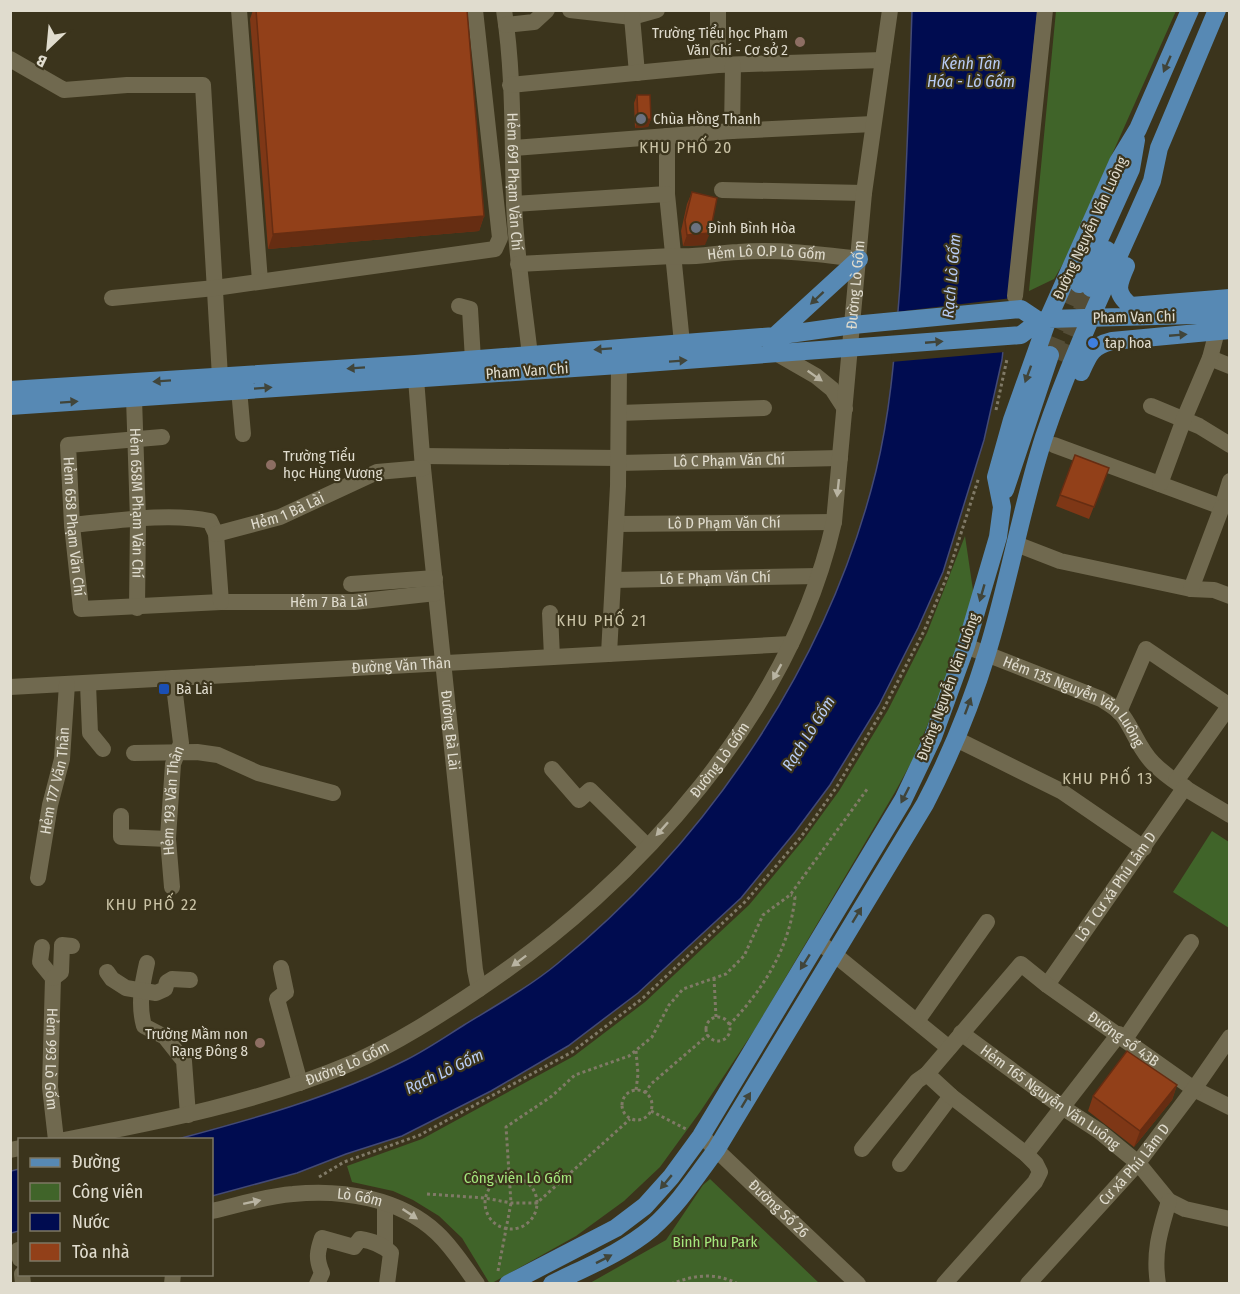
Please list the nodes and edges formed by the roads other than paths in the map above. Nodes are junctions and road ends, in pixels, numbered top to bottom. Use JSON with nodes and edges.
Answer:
{"nodes":[{"id":1,"x":239,"y":10,"type":"edge"},
{"id":2,"x":475,"y":10,"type":"edge"},
{"id":3,"x":547,"y":10,"type":"edge"},
{"id":4,"x":570,"y":10,"type":"edge"},
{"id":5,"x":657,"y":10,"type":"edge"},
{"id":6,"x":717,"y":10,"type":"edge"},
{"id":7,"x":890,"y":10,"type":"edge"},
{"id":8,"x":1045,"y":10,"type":"edge"},
{"id":9,"x":1190,"y":10,"type":"edge"},
{"id":10,"x":1217,"y":10,"type":"edge"},
{"id":11,"x":632,"y":17,"type":"junction"},
{"id":12,"x":505,"y":18,"type":"edge"},
{"id":13,"x":10,"y":59,"type":"edge"},
{"id":14,"x":883,"y":60,"type":"junction"},
{"id":15,"x":725,"y":65,"type":"junction"},
{"id":16,"x":637,"y":73,"type":"junction"},
{"id":17,"x":510,"y":85,"type":"junction"},
{"id":18,"x":873,"y":124,"type":"junction"},
{"id":19,"x":1138,"y":129,"type":"junction"},
{"id":20,"x":732,"y":132,"type":"junction"},
{"id":21,"x":667,"y":136,"type":"junction"},
{"id":22,"x":514,"y":148,"type":"junction"},
{"id":23,"x":1159,"y":148,"type":"junction"},
{"id":24,"x":722,"y":190,"type":"dead end"},
{"id":25,"x":864,"y":193,"type":"junction"},
{"id":26,"x":667,"y":194,"type":"junction"},
{"id":27,"x":514,"y":204,"type":"junction"},
{"id":28,"x":673,"y":256,"type":"junction"},
{"id":29,"x":859,"y":259,"type":"junction"},
{"id":30,"x":518,"y":264,"type":"junction"},
{"id":31,"x":260,"y":281,"type":"junction"},
{"id":32,"x":215,"y":288,"type":"junction"},
{"id":33,"x":112,"y":298,"type":"dead end"},
{"id":34,"x":1230,"y":298,"type":"edge"},
{"id":35,"x":1018,"y":303,"type":"junction"},
{"id":36,"x":459,"y":306,"type":"dead end"},
{"id":37,"x":1230,"y":314,"type":"edge"},
{"id":38,"x":1092,"y":318,"type":"junction"},
{"id":39,"x":1044,"y":320,"type":"junction"},
{"id":40,"x":853,"y":325,"type":"junction"},
{"id":41,"x":1223,"y":331,"type":"edge"},
{"id":42,"x":682,"y":343,"type":"junction"},
{"id":43,"x":776,"y":345,"type":"junction"},
{"id":44,"x":850,"y":348,"type":"junction"},
{"id":45,"x":530,"y":355,"type":"junction"},
{"id":46,"x":1210,"y":358,"type":"junction"},
{"id":47,"x":472,"y":360,"type":"junction"},
{"id":48,"x":619,"y":365,"type":"junction"},
{"id":49,"x":1230,"y":366,"type":"edge"},
{"id":50,"x":415,"y":371,"type":"junction"},
{"id":51,"x":219,"y":377,"type":"junction"},
{"id":52,"x":239,"y":383,"type":"junction"},
{"id":53,"x":10,"y":390,"type":"edge"},
{"id":54,"x":134,"y":398,"type":"junction"},
{"id":55,"x":10,"y":406,"type":"edge"},
{"id":56,"x":1151,"y":406,"type":"dead end"},
{"id":57,"x":764,"y":408,"type":"dead end"},
{"id":58,"x":845,"y":409,"type":"junction"},
{"id":59,"x":619,"y":413,"type":"junction"},
{"id":60,"x":1184,"y":419,"type":"junction"},
{"id":61,"x":243,"y":434,"type":"dead end"},
{"id":62,"x":162,"y":437,"type":"dead end"},
{"id":63,"x":137,"y":438,"type":"junction"},
{"id":64,"x":1054,"y":445,"type":"junction"},
{"id":65,"x":1230,"y":445,"type":"edge"},
{"id":66,"x":840,"y":458,"type":"junction"},
{"id":67,"x":618,"y":460,"type":"junction"},
{"id":68,"x":423,"y":462,"type":"junction"},
{"id":69,"x":1230,"y":481,"type":"edge"},
{"id":70,"x":1160,"y":484,"type":"junction"},
{"id":71,"x":1002,"y":507,"type":"junction"},
{"id":72,"x":1222,"y":507,"type":"junction"},
{"id":73,"x":1022,"y":514,"type":"junction"},
{"id":74,"x":138,"y":519,"type":"junction"},
{"id":75,"x":834,"y":522,"type":"junction"},
{"id":76,"x":616,"y":524,"type":"junction"},
{"id":77,"x":72,"y":525,"type":"junction"},
{"id":78,"x":216,"y":534,"type":"junction"},
{"id":79,"x":1016,"y":544,"type":"junction"},
{"id":80,"x":818,"y":576,"type":"junction"},
{"id":81,"x":613,"y":580,"type":"junction"},
{"id":82,"x":351,"y":584,"type":"dead end"},
{"id":83,"x":435,"y":586,"type":"junction"},
{"id":84,"x":1191,"y":589,"type":"junction"},
{"id":85,"x":1230,"y":596,"type":"edge"},
{"id":86,"x":221,"y":602,"type":"junction"},
{"id":87,"x":137,"y":608,"type":"junction"},
{"id":88,"x":550,"y":613,"type":"dead end"},
{"id":89,"x":791,"y":644,"type":"junction"},
{"id":90,"x":966,"y":646,"type":"junction"},
{"id":91,"x":987,"y":653,"type":"junction"},
{"id":92,"x":609,"y":654,"type":"junction"},
{"id":93,"x":552,"y":657,"type":"junction"},
{"id":94,"x":444,"y":662,"type":"junction"},
{"id":95,"x":173,"y":678,"type":"junction"},
{"id":96,"x":68,"y":684,"type":"junction"},
{"id":97,"x":88,"y":684,"type":"junction"},
{"id":98,"x":10,"y":687,"type":"edge"},
{"id":99,"x":1229,"y":705,"type":"edge"},
{"id":100,"x":1119,"y":712,"type":"junction"},
{"id":101,"x":956,"y":739,"type":"junction"},
{"id":102,"x":104,"y":749,"type":"dead end"},
{"id":103,"x":134,"y":753,"type":"dead end"},
{"id":104,"x":178,"y":754,"type":"junction"},
{"id":105,"x":552,"y":769,"type":"dead end"},
{"id":106,"x":1181,"y":784,"type":"junction"},
{"id":107,"x":333,"y":793,"type":"dead end"},
{"id":108,"x":1230,"y":815,"type":"edge"},
{"id":109,"x":121,"y":816,"type":"dead end"},
{"id":110,"x":168,"y":839,"type":"junction"},
{"id":111,"x":646,"y":846,"type":"junction"},
{"id":112,"x":1144,"y":848,"type":"junction"},
{"id":113,"x":38,"y":878,"type":"dead end"},
{"id":114,"x":172,"y":887,"type":"dead end"},
{"id":115,"x":987,"y":922,"type":"dead end"},
{"id":116,"x":818,"y":940,"type":"junction"},
{"id":117,"x":1191,"y":942,"type":"dead end"},
{"id":118,"x":72,"y":946,"type":"dead end"},
{"id":119,"x":42,"y":947,"type":"dead end"},
{"id":120,"x":834,"y":954,"type":"junction"},
{"id":121,"x":147,"y":963,"type":"dead end"},
{"id":122,"x":281,"y":968,"type":"dead end"},
{"id":123,"x":107,"y":972,"type":"dead end"},
{"id":124,"x":53,"y":978,"type":"junction"},
{"id":125,"x":190,"y":980,"type":"dead end"},
{"id":126,"x":1047,"y":985,"type":"junction"},
{"id":127,"x":479,"y":989,"type":"junction"},
{"id":128,"x":141,"y":990,"type":"junction"},
{"id":129,"x":917,"y":1021,"type":"junction"},
{"id":130,"x":960,"y":1033,"type":"junction"},
{"id":131,"x":1230,"y":1036,"type":"edge"},
{"id":132,"x":1122,"y":1037,"type":"junction"},
{"id":133,"x":949,"y":1048,"type":"junction"},
{"id":134,"x":927,"y":1074,"type":"junction"},
{"id":135,"x":300,"y":1083,"type":"junction"},
{"id":136,"x":1194,"y":1089,"type":"junction"},
{"id":137,"x":951,"y":1096,"type":"junction"},
{"id":138,"x":1062,"y":1107,"type":"junction"},
{"id":139,"x":1230,"y":1107,"type":"edge"},
{"id":140,"x":188,"y":1115,"type":"junction"},
{"id":141,"x":694,"y":1132,"type":"junction"},
{"id":142,"x":56,"y":1138,"type":"edge"},
{"id":143,"x":74,"y":1138,"type":"edge"},
{"id":144,"x":862,"y":1149,"type":"dead end"},
{"id":145,"x":716,"y":1150,"type":"junction"},
{"id":146,"x":1026,"y":1154,"type":"junction"},
{"id":147,"x":1138,"y":1163,"type":"junction"},
{"id":148,"x":900,"y":1164,"type":"dead end"},
{"id":149,"x":1169,"y":1201,"type":"junction"},
{"id":150,"x":385,"y":1204,"type":"junction"},
{"id":151,"x":213,"y":1210,"type":"edge"},
{"id":152,"x":1230,"y":1219,"type":"edge"},
{"id":153,"x":385,"y":1247,"type":"junction"},
{"id":154,"x":502,"y":1282,"type":"edge"},
{"id":155,"x":317,"y":1284,"type":"edge"},
{"id":156,"x":387,"y":1284,"type":"edge"},
{"id":157,"x":477,"y":1284,"type":"edge"},
{"id":158,"x":552,"y":1284,"type":"edge"},
{"id":159,"x":858,"y":1284,"type":"edge"},
{"id":160,"x":944,"y":1284,"type":"edge"},
{"id":161,"x":1028,"y":1284,"type":"edge"},
{"id":162,"x":1158,"y":1284,"type":"edge"}],
"edges":[{"from":1,"to":31,"type":"street"},
{"from":2,"to":31,"type":"street"},
{"from":3,"to":12,"type":"street"},
{"from":4,"to":11,"type":"street"},
{"from":5,"to":11,"type":"street"},
{"from":6,"to":15,"type":"street"},
{"from":7,"to":14,"type":"street","name":"Đường Lò Gốm"},
{"from":8,"to":35,"type":"street"},
{"from":9,"to":19,"type":"main road","name":"Đường Nguyễn Văn Luông","one_way":true},
{"from":10,"to":23,"type":"main road","name":"Đường Nguyễn Văn Luông"},
{"from":11,"to":16,"type":"street"},
{"from":12,"to":17,"type":"street","name":"Hẻm 691 Phạm Văn Chí"},
{"from":13,"to":32,"type":"street"},
{"from":14,"to":15,"type":"street"},
{"from":14,"to":18,"type":"street","name":"Đường Lò Gốm"},
{"from":15,"to":16,"type":"street"},
{"from":15,"to":20,"type":"street"},
{"from":16,"to":17,"type":"street"},
{"from":17,"to":22,"type":"street","name":"Hẻm 691 Phạm Văn Chí"},
{"from":18,"to":20,"type":"street"},
{"from":18,"to":25,"type":"street","name":"Đường Lò Gốm"},
{"from":19,"to":23,"type":"main road"},
{"from":19,"to":39,"type":"main road","name":"Đường Nguyễn Văn Luông"},
{"from":20,"to":21,"type":"street"},
{"from":21,"to":22,"type":"street"},
{"from":21,"to":26,"type":"street"},
{"from":22,"to":27,"type":"street","name":"Hẻm 691 Phạm Văn Chí"},
{"from":23,"to":34,"type":"main road"},
{"from":23,"to":38,"type":"main road","name":"Đường Nguyễn Văn Luông"},
{"from":24,"to":25,"type":"street"},
{"from":25,"to":29,"type":"street","name":"Đường Lò Gốm"},
{"from":26,"to":27,"type":"street"},
{"from":26,"to":28,"type":"street"},
{"from":27,"to":30,"type":"street","name":"Hẻm 691 Phạm Văn Chí"},
{"from":28,"to":29,"type":"street","name":"Hẻm Lô O.P Lò Gốm"},
{"from":28,"to":30,"type":"street","name":"Hẻm Lô O.P Lò Gốm"},
{"from":28,"to":42,"type":"street"},
{"from":29,"to":40,"type":"street","name":"Đường Lò Gốm"},
{"from":29,"to":43,"type":"main road","one_way":true},
{"from":30,"to":45,"type":"street","name":"Hẻm 691 Phạm Văn Chí"},
{"from":31,"to":32,"type":"street"},
{"from":32,"to":33,"type":"street"},
{"from":32,"to":51,"type":"street"},
{"from":35,"to":39,"type":"main road"},
{"from":35,"to":40,"type":"main road","name":"Pham Van Chi"},
{"from":36,"to":47,"type":"street"},
{"from":37,"to":38,"type":"main road","name":"Pham Van Chi"},
{"from":38,"to":39,"type":"main road","name":"Pham Van Chi"},
{"from":38,"to":73,"type":"main road","name":"Đường Nguyễn Văn Luông"},
{"from":44,"to":39,"type":"main road","name":"Pham Van Chi","one_way":true},
{"from":39,"to":71,"type":"main road","name":"Đường Nguyễn Văn Luông","one_way":true},
{"from":40,"to":43,"type":"main road","name":"Pham Van Chi"},
{"from":40,"to":44,"type":"street","name":"Đường Lò Gốm"},
{"from":41,"to":46,"type":"street"},
{"from":64,"to":41,"type":"main road","one_way":true},
{"from":42,"to":43,"type":"main road","name":"Pham Van Chi"},
{"from":42,"to":45,"type":"main road","name":"Pham Van Chi","one_way":true},
{"from":43,"to":44,"type":"main road","name":"Pham Van Chi"},
{"from":48,"to":43,"type":"main road","name":"Pham Van Chi","one_way":true},
{"from":43,"to":58,"type":"street","one_way":true},
{"from":44,"to":58,"type":"street","name":"Đường Lò Gốm"},
{"from":45,"to":47,"type":"main road","name":"Pham Van Chi"},
{"from":46,"to":49,"type":"street"},
{"from":46,"to":60,"type":"street"},
{"from":47,"to":50,"type":"main road","name":"Pham Van Chi"},
{"from":48,"to":50,"type":"main road","name":"Pham Van Chi"},
{"from":48,"to":59,"type":"street"},
{"from":50,"to":52,"type":"main road","name":"Pham Van Chi"},
{"from":50,"to":68,"type":"street","name":"Đường Bà Lài"},
{"from":51,"to":52,"type":"main road","name":"Pham Van Chi"},
{"from":51,"to":53,"type":"main road","name":"Pham Van Chi","one_way":true},
{"from":52,"to":54,"type":"main road","name":"Pham Van Chi"},
{"from":52,"to":61,"type":"street"},
{"from":55,"to":54,"type":"main road","name":"Pham Van Chi","one_way":true},
{"from":54,"to":63,"type":"street","name":"Hẻm 658M Phạm Văn Chí"},
{"from":56,"to":60,"type":"street"},
{"from":57,"to":59,"type":"street"},
{"from":58,"to":66,"type":"street","name":"Đường Lò Gốm"},
{"from":59,"to":67,"type":"street"},
{"from":60,"to":65,"type":"street"},
{"from":60,"to":70,"type":"street"},
{"from":62,"to":63,"type":"street"},
{"from":63,"to":74,"type":"street","name":"Hẻm 658M Phạm Văn Chí"},
{"from":63,"to":77,"type":"street","name":"Hẻm 658 Phạm Văn Chí"},
{"from":64,"to":70,"type":"street"},
{"from":64,"to":73,"type":"main road"},
{"from":66,"to":67,"type":"street","name":"Lô C Phạm Văn Chí"},
{"from":66,"to":75,"type":"street","name":"Đường Lò Gốm","one_way":true},
{"from":67,"to":68,"type":"street","name":"Lô C Phạm Văn Chí"},
{"from":67,"to":76,"type":"street"},
{"from":68,"to":78,"type":"street","name":"Hẻm 1 Bà Lài"},
{"from":68,"to":83,"type":"street","name":"Đường Bà Lài"},
{"from":69,"to":72,"type":"street"},
{"from":70,"to":72,"type":"street"},
{"from":71,"to":73,"type":"main road"},
{"from":71,"to":90,"type":"main road","name":"Đường Nguyễn Văn Luông","one_way":true},
{"from":72,"to":84,"type":"street"},
{"from":73,"to":79,"type":"main road","name":"Đường Nguyễn Văn Luông"},
{"from":74,"to":77,"type":"street"},
{"from":74,"to":78,"type":"street"},
{"from":74,"to":87,"type":"street","name":"Hẻm 658M Phạm Văn Chí"},
{"from":75,"to":76,"type":"street","name":"Lô D Phạm Văn Chí"},
{"from":75,"to":80,"type":"street","name":"Đường Lò Gốm"},
{"from":76,"to":81,"type":"street"},
{"from":77,"to":87,"type":"street","name":"Hẻm 658 Phạm Văn Chí"},
{"from":78,"to":86,"type":"street"},
{"from":79,"to":84,"type":"street"},
{"from":79,"to":91,"type":"main road","name":"Đường Nguyễn Văn Luông"},
{"from":80,"to":81,"type":"street","name":"Lô E Phạm Văn Chí"},
{"from":80,"to":89,"type":"street","name":"Đường Lò Gốm"},
{"from":81,"to":92,"type":"street"},
{"from":82,"to":83,"type":"street"},
{"from":83,"to":86,"type":"street","name":"Hẻm 7 Bà Lài"},
{"from":83,"to":94,"type":"street","name":"Đường Bà Lài"},
{"from":84,"to":85,"type":"street"},
{"from":86,"to":87,"type":"street","name":"Hẻm 658 Phạm Văn Chí"},
{"from":88,"to":93,"type":"street"},
{"from":89,"to":92,"type":"street","name":"Đường Văn Thân"},
{"from":89,"to":111,"type":"street","name":"Đường Lò Gốm","one_way":true},
{"from":90,"to":91,"type":"street","name":"Hẻm 135 Nguyễn Văn Luông"},
{"from":90,"to":116,"type":"main road","name":"Đường Nguyễn Văn Luông","one_way":true},
{"from":91,"to":100,"type":"street","name":"Hẻm 135 Nguyễn Văn Luông"},
{"from":101,"to":91,"type":"main road","name":"Đường Nguyễn Văn Luông","one_way":true},
{"from":92,"to":93,"type":"street","name":"Đường Văn Thân"},
{"from":93,"to":94,"type":"street","name":"Đường Văn Thân"},
{"from":94,"to":95,"type":"street","name":"Đường Văn Thân"},
{"from":94,"to":127,"type":"street","name":"Đường Bà Lài"},
{"from":95,"to":97,"type":"street","name":"Đường Văn Thân"},
{"from":95,"to":104,"type":"street","name":"Hẻm 193 Văn Thân"},
{"from":96,"to":97,"type":"street","name":"Đường Văn Thân"},
{"from":96,"to":98,"type":"street","name":"Đường Văn Thân"},
{"from":96,"to":113,"type":"street","name":"Hẻm 177 Văn Thân"},
{"from":97,"to":102,"type":"street"},
{"from":99,"to":100,"type":"street"},
{"from":99,"to":106,"type":"street","name":"Lô T Cư xá Phú Lâm D"},
{"from":100,"to":106,"type":"street","name":"Hẻm 135 Nguyễn Văn Luông"},
{"from":101,"to":112,"type":"street"},
{"from":120,"to":101,"type":"main road","name":"Đường Nguyễn Văn Luông","one_way":true},
{"from":103,"to":104,"type":"street"},
{"from":104,"to":107,"type":"street"},
{"from":104,"to":110,"type":"street","name":"Hẻm 193 Văn Thân"},
{"from":105,"to":111,"type":"street"},
{"from":106,"to":108,"type":"street","name":"Hẻm 135 Nguyễn Văn Luông"},
{"from":106,"to":112,"type":"street","name":"Lô T Cư xá Phú Lâm D"},
{"from":109,"to":110,"type":"street"},
{"from":110,"to":114,"type":"street","name":"Hẻm 193 Văn Thân"},
{"from":111,"to":127,"type":"street","name":"Đường Lò Gốm","one_way":true},
{"from":112,"to":126,"type":"street","name":"Lô T Cư xá Phú Lâm D"},
{"from":115,"to":129,"type":"street"},
{"from":116,"to":120,"type":"street"},
{"from":116,"to":141,"type":"main road","name":"Đường Nguyễn Văn Luông","one_way":true},
{"from":117,"to":132,"type":"street"},
{"from":118,"to":124,"type":"street"},
{"from":119,"to":124,"type":"street"},
{"from":120,"to":129,"type":"street"},
{"from":145,"to":120,"type":"main road","name":"Đường Nguyễn Văn Luông","one_way":true},
{"from":121,"to":128,"type":"street"},
{"from":122,"to":135,"type":"street"},
{"from":123,"to":128,"type":"street"},
{"from":124,"to":142,"type":"street","name":"Hẻm 993 Lò Gốm"},
{"from":125,"to":128,"type":"street"},
{"from":126,"to":130,"type":"street","name":"Đường số 43B"},
{"from":126,"to":132,"type":"street","name":"Đường số 43B"},
{"from":127,"to":135,"type":"street","name":"Đường Lò Gốm"},
{"from":128,"to":140,"type":"street"},
{"from":129,"to":133,"type":"street"},
{"from":130,"to":133,"type":"street"},
{"from":130,"to":138,"type":"street","name":"Hẻm 165 Nguyễn Văn Luông"},
{"from":131,"to":136,"type":"street","name":"Cư xá Phú Lâm D"},
{"from":132,"to":136,"type":"street","name":"Đường số 43B"},
{"from":132,"to":138,"type":"street"},
{"from":133,"to":134,"type":"street"},
{"from":134,"to":137,"type":"street"},
{"from":134,"to":144,"type":"street"},
{"from":135,"to":140,"type":"street","name":"Đường Lò Gốm"},
{"from":136,"to":139,"type":"street","name":"Đường số 43B"},
{"from":136,"to":147,"type":"street","name":"Cư xá Phú Lâm D"},
{"from":137,"to":146,"type":"street"},
{"from":137,"to":148,"type":"street"},
{"from":138,"to":146,"type":"street"},
{"from":138,"to":147,"type":"street","name":"Hẻm 165 Nguyễn Văn Luông"},
{"from":140,"to":143,"type":"street","name":"Đường Lò Gốm"},
{"from":141,"to":145,"type":"street","name":"Đường Số 26"},
{"from":141,"to":154,"type":"main road","name":"Đường Nguyễn Văn Luông","one_way":true},
{"from":158,"to":145,"type":"main road","name":"Đường Nguyễn Văn Luông","one_way":true},
{"from":145,"to":159,"type":"street","name":"Đường Số 26"},
{"from":146,"to":160,"type":"street"},
{"from":147,"to":149,"type":"street","name":"Hẻm 165 Nguyễn Văn Luông"},
{"from":147,"to":161,"type":"street","name":"Cư xá Phú Lâm D"},
{"from":149,"to":152,"type":"street"},
{"from":149,"to":162,"type":"street"},
{"from":151,"to":150,"type":"street","name":"Lò Gốm","one_way":true},
{"from":150,"to":153,"type":"street"},
{"from":150,"to":157,"type":"street","name":"Lò Gốm","one_way":true},
{"from":153,"to":155,"type":"street"},
{"from":153,"to":156,"type":"street"}]}
